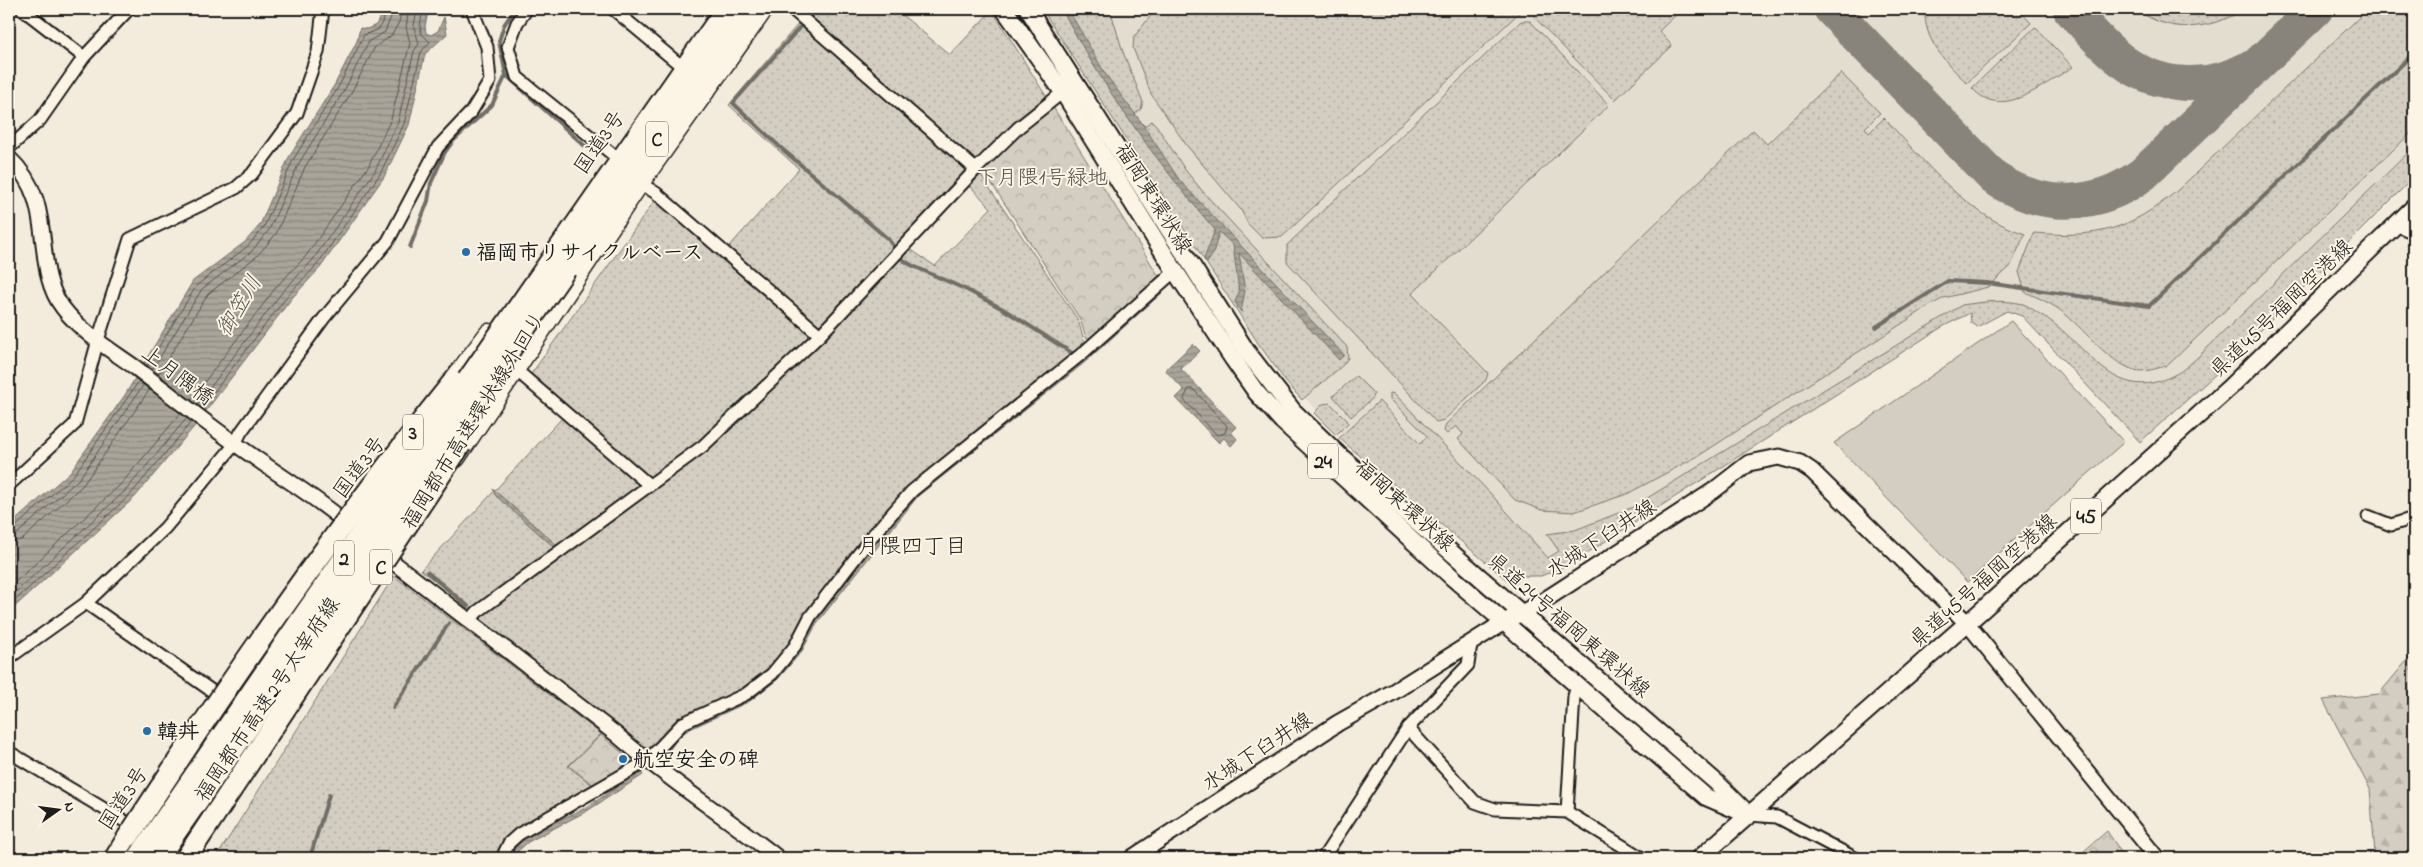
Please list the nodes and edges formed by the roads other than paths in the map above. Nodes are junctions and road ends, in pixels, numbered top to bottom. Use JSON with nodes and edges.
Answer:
{"nodes":[{"id":1,"x":22,"y":9,"type":"edge"},
{"id":2,"x":128,"y":9,"type":"edge"},
{"id":3,"x":323,"y":9,"type":"edge"},
{"id":4,"x":472,"y":9,"type":"edge"},
{"id":5,"x":527,"y":9,"type":"edge"},
{"id":6,"x":613,"y":9,"type":"edge"},
{"id":7,"x":718,"y":9,"type":"edge"},
{"id":8,"x":726,"y":9,"type":"edge"},
{"id":9,"x":747,"y":9,"type":"edge"},
{"id":10,"x":764,"y":9,"type":"edge"},
{"id":11,"x":792,"y":9,"type":"edge"},
{"id":12,"x":1004,"y":9,"type":"edge"},
{"id":13,"x":1028,"y":9,"type":"edge"},
{"id":14,"x":84,"y":57,"type":"junction"},
{"id":15,"x":680,"y":64,"type":"junction"},
{"id":16,"x":1063,"y":92,"type":"junction"},
{"id":17,"x":9,"y":148,"type":"edge"},
{"id":18,"x":9,"y":158,"type":"edge"},
{"id":19,"x":617,"y":158,"type":"junction"},
{"id":20,"x":977,"y":168,"type":"junction"},
{"id":21,"x":640,"y":183,"type":"junction"},
{"id":22,"x":2414,"y":207,"type":"edge"},
{"id":23,"x":2396,"y":224,"type":"junction"},
{"id":24,"x":2414,"y":234,"type":"edge"},
{"id":25,"x":559,"y":264,"type":"junction"},
{"id":26,"x":1175,"y":271,"type":"junction"},
{"id":27,"x":820,"y":335,"type":"junction"},
{"id":28,"x":102,"y":343,"type":"junction"},
{"id":29,"x":515,"y":369,"type":"junction"},
{"id":30,"x":230,"y":440,"type":"junction"},
{"id":31,"x":9,"y":485,"type":"edge"},
{"id":32,"x":649,"y":485,"type":"junction"},
{"id":33,"x":2368,"y":516,"type":"dead end"},
{"id":34,"x":2414,"y":518,"type":"edge"},
{"id":35,"x":346,"y":522,"type":"junction"},
{"id":36,"x":388,"y":560,"type":"junction"},
{"id":37,"x":86,"y":603,"type":"junction"},
{"id":38,"x":1523,"y":614,"type":"junction"},
{"id":39,"x":469,"y":622,"type":"junction"},
{"id":40,"x":1504,"y":622,"type":"junction"},
{"id":41,"x":1967,"y":623,"type":"junction"},
{"id":42,"x":39,"y":636,"type":"junction"},
{"id":43,"x":1471,"y":643,"type":"junction"},
{"id":44,"x":9,"y":652,"type":"edge"},
{"id":45,"x":9,"y":658,"type":"edge"},
{"id":46,"x":1577,"y":686,"type":"junction"},
{"id":47,"x":219,"y":696,"type":"junction"},
{"id":48,"x":1408,"y":728,"type":"junction"},
{"id":49,"x":9,"y":752,"type":"edge"},
{"id":50,"x":647,"y":761,"type":"junction"},
{"id":51,"x":1567,"y":812,"type":"junction"},
{"id":52,"x":1748,"y":815,"type":"junction"},
{"id":53,"x":131,"y":824,"type":"junction"},
{"id":54,"x":114,"y":858,"type":"edge"},
{"id":55,"x":138,"y":858,"type":"edge"},
{"id":56,"x":158,"y":858,"type":"edge"},
{"id":57,"x":186,"y":858,"type":"edge"},
{"id":58,"x":194,"y":858,"type":"edge"},
{"id":59,"x":502,"y":858,"type":"edge"},
{"id":60,"x":778,"y":858,"type":"edge"},
{"id":61,"x":1132,"y":858,"type":"edge"},
{"id":62,"x":1323,"y":858,"type":"edge"},
{"id":63,"x":1642,"y":858,"type":"edge"},
{"id":64,"x":1700,"y":858,"type":"edge"},
{"id":65,"x":1855,"y":858,"type":"edge"},
{"id":66,"x":2157,"y":858,"type":"edge"}],
"edges":[{"from":1,"to":14,"type":"street"},
{"from":2,"to":14,"type":"street"},
{"from":3,"to":28,"type":"street"},
{"from":4,"to":30,"type":"street"},
{"from":5,"to":19,"type":"street"},
{"from":6,"to":15,"type":"street"},
{"from":7,"to":15,"type":"highway","name":"国道3号","number":"3"},
{"from":8,"to":25,"type":"highway","number":"C"},
{"from":9,"to":25,"type":"highway","name":"福岡都市高速環状線外回り","number":"C"},
{"from":10,"to":21,"type":"highway"},
{"from":11,"to":20,"type":"street"},
{"from":12,"to":16,"type":"main road","name":"福岡東環状線","number":"24"},
{"from":13,"to":38,"type":"main road","name":"県道24号福岡東環状線","number":"24"},
{"from":14,"to":17,"type":"street"},
{"from":15,"to":19,"type":"highway","name":"国道3号","number":"3"},
{"from":16,"to":20,"type":"street"},
{"from":16,"to":26,"type":"main road","name":"福岡東環状線","number":"24"},
{"from":18,"to":28,"type":"street","name":"上月隅橋"},
{"from":19,"to":35,"type":"highway","name":"国道3号","number":"3"},
{"from":20,"to":27,"type":"street"},
{"from":21,"to":27,"type":"street"},
{"from":21,"to":29,"type":"highway"},
{"from":22,"to":23,"type":"main road","name":"県道45号福岡空港線","number":"45"},
{"from":23,"to":24,"type":"street"},
{"from":23,"to":41,"type":"main road","name":"県道45号福岡空港線","number":"45"},
{"from":25,"to":54,"type":"highway","number":"C","bridge":true},
{"from":25,"to":55,"type":"highway","name":"福岡都市高速2号太宰府線","number":"2","bridge":true},
{"from":25,"to":56,"type":"highway","name":"福岡都市高速2号太宰府線","number":"2","bridge":true},
{"from":25,"to":57,"type":"highway","name":"福岡都市高速環状線外回り","number":"C","bridge":true},
{"from":26,"to":40,"type":"main road","name":"福岡東環状線","number":"24"},
{"from":26,"to":50,"type":"street"},
{"from":27,"to":32,"type":"street"},
{"from":28,"to":30,"type":"street","name":"上月隅橋"},
{"from":28,"to":31,"type":"street"},
{"from":29,"to":32,"type":"street"},
{"from":29,"to":36,"type":"highway"},
{"from":30,"to":35,"type":"street","name":"上月隅橋"},
{"from":30,"to":37,"type":"street"},
{"from":32,"to":39,"type":"street"},
{"from":33,"to":34,"type":"street"},
{"from":35,"to":36,"type":"street","name":"上月隅橋"},
{"from":35,"to":47,"type":"highway","name":"国道3号","number":"3"},
{"from":36,"to":39,"type":"street","name":"上月隅橋"},
{"from":36,"to":58,"type":"highway"},
{"from":37,"to":42,"type":"street"},
{"from":37,"to":47,"type":"street"},
{"from":38,"to":40,"type":"main road","name":"水城下臼井線"},
{"from":38,"to":41,"type":"main road","name":"水城下臼井線"},
{"from":38,"to":52,"type":"main road","name":"県道24号福岡東環状線","number":"24"},
{"from":39,"to":50,"type":"street","name":"上月隅橋"},
{"from":40,"to":43,"type":"main road","name":"水城下臼井線"},
{"from":40,"to":46,"type":"main road","name":"福岡東環状線","number":"24"},
{"from":41,"to":52,"type":"main road","name":"県道45号福岡空港線","number":"45"},
{"from":41,"to":66,"type":"street"},
{"from":42,"to":44,"type":"street"},
{"from":42,"to":45,"type":"street"},
{"from":43,"to":48,"type":"street"},
{"from":43,"to":61,"type":"main road","name":"水城下臼井線"},
{"from":46,"to":51,"type":"street"},
{"from":46,"to":52,"type":"main road","name":"福岡東環状線","number":"24"},
{"from":47,"to":53,"type":"highway","name":"国道3号","number":"3"},
{"from":48,"to":51,"type":"street"},
{"from":48,"to":62,"type":"street"},
{"from":49,"to":53,"type":"street"},
{"from":50,"to":59,"type":"street"},
{"from":50,"to":60,"type":"street","name":"上月隅橋"},
{"from":51,"to":63,"type":"street"},
{"from":52,"to":64,"type":"main road"},
{"from":52,"to":65,"type":"street","name":"福岡東環状線"},
{"from":53,"to":54,"type":"highway","name":"国道3号","number":"3"}]}
